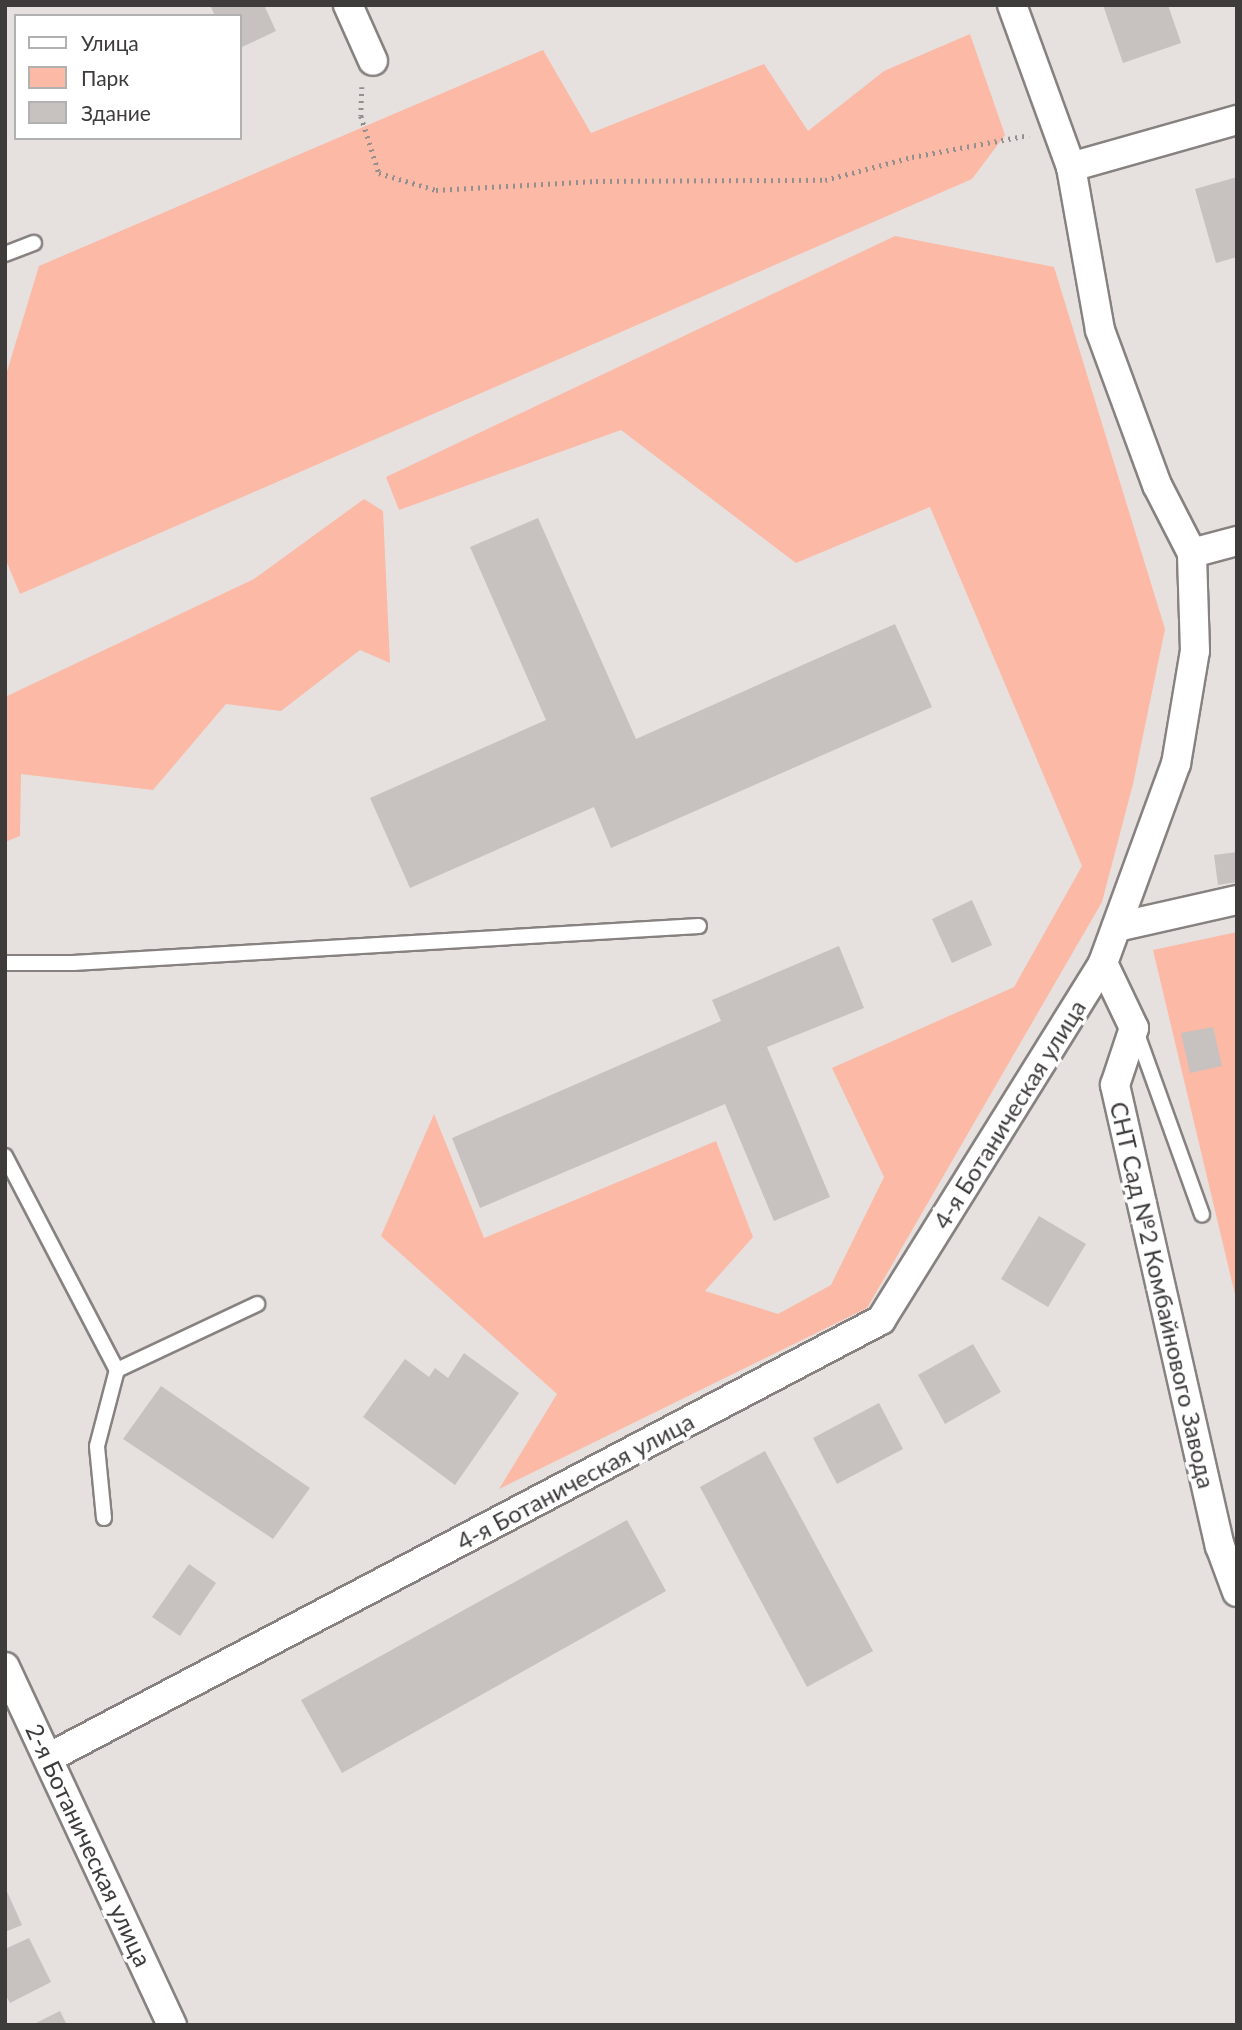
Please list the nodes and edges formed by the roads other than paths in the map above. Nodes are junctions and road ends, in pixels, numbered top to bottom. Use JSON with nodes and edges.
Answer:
{"nodes":[{"id":1,"x":348,"y":5,"type":"edge"},
{"id":2,"x":1012,"y":5,"type":"edge"},
{"id":3,"x":373,"y":61,"type":"road end"},
{"id":4,"x":1237,"y":120,"type":"edge"},
{"id":5,"x":1071,"y":167,"type":"junction"},
{"id":6,"x":34,"y":243,"type":"dead end"},
{"id":7,"x":5,"y":254,"type":"edge"},
{"id":8,"x":1237,"y":541,"type":"edge"},
{"id":9,"x":1192,"y":553,"type":"junction"},
{"id":10,"x":1237,"y":900,"type":"edge"},
{"id":11,"x":699,"y":926,"type":"dead end"},
{"id":12,"x":1117,"y":927,"type":"junction"},
{"id":13,"x":5,"y":963,"type":"edge"},
{"id":14,"x":1103,"y":963,"type":"junction"},
{"id":15,"x":1135,"y":1028,"type":"junction"},
{"id":16,"x":5,"y":1156,"type":"edge"},
{"id":17,"x":1202,"y":1214,"type":"dead end"},
{"id":18,"x":257,"y":1304,"type":"dead end"},
{"id":19,"x":117,"y":1370,"type":"junction"},
{"id":20,"x":104,"y":1518,"type":"dead end"},
{"id":21,"x":1237,"y":1592,"type":"edge"},
{"id":22,"x":5,"y":1667,"type":"edge"},
{"id":23,"x":50,"y":1758,"type":"junction"},
{"id":24,"x":172,"y":2025,"type":"edge"}],
"edges":[{"from":1,"to":3,"type":"street"},
{"from":2,"to":5,"type":"street","name":"4-я Ботаническая улица"},
{"from":4,"to":5,"type":"street"},
{"from":5,"to":9,"type":"street","name":"4-я Ботаническая улица"},
{"from":6,"to":7,"type":"lane"},
{"from":8,"to":9,"type":"street"},
{"from":9,"to":12,"type":"street","name":"4-я Ботаническая улица"},
{"from":10,"to":12,"type":"street"},
{"from":11,"to":13,"type":"lane"},
{"from":12,"to":14,"type":"street","name":"4-я Ботаническая улица"},
{"from":14,"to":15,"type":"street"},
{"from":14,"to":23,"type":"street","name":"4-я Ботаническая улица"},
{"from":15,"to":17,"type":"lane"},
{"from":15,"to":21,"type":"street","name":"СНТ Сад №2 Комбайнового Завода"},
{"from":16,"to":19,"type":"lane"},
{"from":18,"to":19,"type":"lane"},
{"from":19,"to":20,"type":"lane"},
{"from":22,"to":23,"type":"street","name":"2-я Ботаническая улица"},
{"from":23,"to":24,"type":"street","name":"2-я Ботаническая улица"}]}
